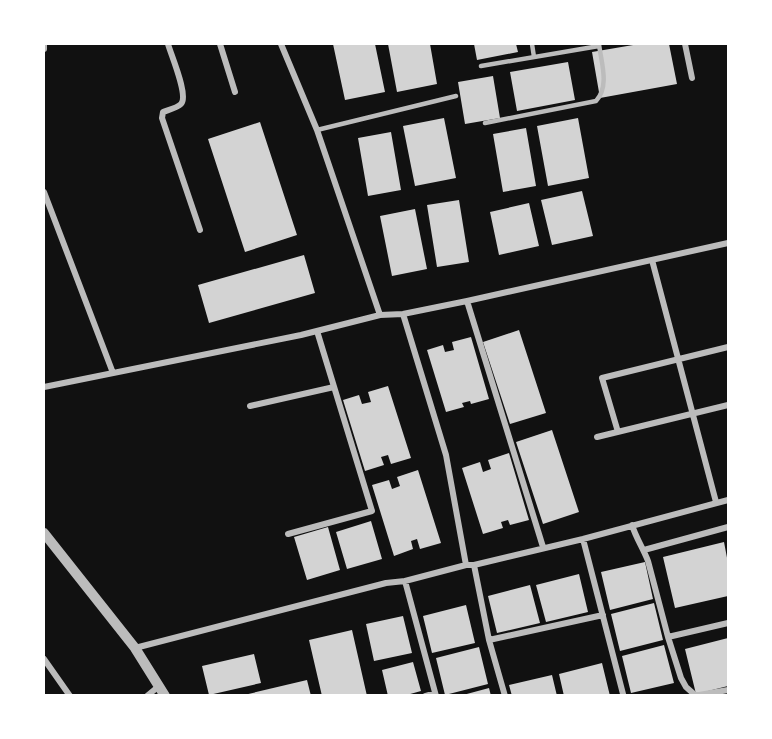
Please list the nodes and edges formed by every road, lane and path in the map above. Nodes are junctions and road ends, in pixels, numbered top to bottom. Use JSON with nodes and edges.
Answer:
{"nodes":[{"id":1,"x":44,"y":44,"type":"edge"},
{"id":2,"x":168,"y":44,"type":"edge"},
{"id":3,"x":220,"y":44,"type":"edge"},
{"id":4,"x":281,"y":44,"type":"edge"},
{"id":5,"x":532,"y":44,"type":"edge"},
{"id":6,"x":685,"y":44,"type":"edge"},
{"id":7,"x":599,"y":45,"type":"edge"},
{"id":8,"x":44,"y":49,"type":"edge"},
{"id":9,"x":534,"y":57,"type":"junction"},
{"id":10,"x":481,"y":66,"type":"dead end"},
{"id":11,"x":692,"y":78,"type":"dead end"},
{"id":12,"x":235,"y":92,"type":"dead end"},
{"id":13,"x":456,"y":96,"type":"dead end"},
{"id":14,"x":484,"y":123,"type":"dead end"},
{"id":15,"x":316,"y":129,"type":"junction"},
{"id":16,"x":44,"y":192,"type":"edge"},
{"id":17,"x":200,"y":230,"type":"dead end"},
{"id":18,"x":729,"y":243,"type":"edge"},
{"id":19,"x":652,"y":260,"type":"junction"},
{"id":20,"x":467,"y":301,"type":"junction"},
{"id":21,"x":403,"y":314,"type":"junction"},
{"id":22,"x":380,"y":315,"type":"junction"},
{"id":23,"x":317,"y":331,"type":"junction"},
{"id":24,"x":729,"y":348,"type":"edge"},
{"id":25,"x":678,"y":360,"type":"junction"},
{"id":26,"x":113,"y":373,"type":"junction"},
{"id":27,"x":44,"y":387,"type":"edge"},
{"id":28,"x":334,"y":387,"type":"junction"},
{"id":29,"x":729,"y":405,"type":"edge"},
{"id":30,"x":250,"y":406,"type":"dead end"},
{"id":31,"x":692,"y":414,"type":"junction"},
{"id":32,"x":618,"y":432,"type":"junction"},
{"id":33,"x":597,"y":437,"type":"dead end"},
{"id":34,"x":729,"y":500,"type":"edge"},
{"id":35,"x":716,"y":502,"type":"junction"},
{"id":36,"x":632,"y":525,"type":"junction"},
{"id":37,"x":729,"y":527,"type":"edge"},
{"id":38,"x":44,"y":533,"type":"edge"},
{"id":39,"x":288,"y":534,"type":"dead end"},
{"id":40,"x":583,"y":539,"type":"junction"},
{"id":41,"x":543,"y":547,"type":"junction"},
{"id":42,"x":644,"y":550,"type":"junction"},
{"id":43,"x":466,"y":565,"type":"junction"},
{"id":44,"x":474,"y":565,"type":"junction"},
{"id":45,"x":405,"y":581,"type":"junction"},
{"id":46,"x":603,"y":615,"type":"junction"},
{"id":47,"x":729,"y":623,"type":"edge"},
{"id":48,"x":668,"y":637,"type":"junction"},
{"id":49,"x":489,"y":639,"type":"junction"},
{"id":50,"x":135,"y":648,"type":"junction"},
{"id":51,"x":44,"y":659,"type":"edge"},
{"id":52,"x":159,"y":686,"type":"junction"},
{"id":53,"x":729,"y":690,"type":"edge"},
{"id":54,"x":436,"y":694,"type":"edge"},
{"id":55,"x":623,"y":694,"type":"dead end"},
{"id":56,"x":70,"y":696,"type":"edge"},
{"id":57,"x":147,"y":696,"type":"edge"},
{"id":58,"x":165,"y":696,"type":"edge"},
{"id":59,"x":425,"y":696,"type":"edge"},
{"id":60,"x":505,"y":696,"type":"edge"}],
"edges":[{"from":1,"to":8,"type":"street"},
{"from":2,"to":17,"type":"street"},
{"from":3,"to":12,"type":"street"},
{"from":4,"to":15,"type":"street"},
{"from":5,"to":9,"type":"lane"},
{"from":6,"to":11,"type":"street"},
{"from":7,"to":9,"type":"lane"},
{"from":7,"to":14,"type":"lane"},
{"from":9,"to":10,"type":"lane"},
{"from":13,"to":15,"type":"lane"},
{"from":15,"to":22,"type":"street"},
{"from":16,"to":26,"type":"street"},
{"from":18,"to":19,"type":"street"},
{"from":19,"to":20,"type":"street"},
{"from":19,"to":25,"type":"street"},
{"from":20,"to":21,"type":"street"},
{"from":20,"to":41,"type":"street"},
{"from":21,"to":22,"type":"street"},
{"from":21,"to":43,"type":"street"},
{"from":22,"to":23,"type":"street"},
{"from":23,"to":26,"type":"street"},
{"from":23,"to":28,"type":"street"},
{"from":24,"to":25,"type":"street"},
{"from":25,"to":31,"type":"street"},
{"from":25,"to":32,"type":"street"},
{"from":26,"to":27,"type":"street"},
{"from":28,"to":30,"type":"street"},
{"from":28,"to":39,"type":"street"},
{"from":29,"to":31,"type":"street"},
{"from":31,"to":32,"type":"street"},
{"from":31,"to":35,"type":"street"},
{"from":32,"to":33,"type":"street"},
{"from":34,"to":35,"type":"street"},
{"from":35,"to":36,"type":"street"},
{"from":36,"to":40,"type":"street"},
{"from":36,"to":42,"type":"street"},
{"from":37,"to":42,"type":"street"},
{"from":38,"to":50,"type":"street"},
{"from":40,"to":41,"type":"street"},
{"from":40,"to":46,"type":"street"},
{"from":41,"to":44,"type":"street"},
{"from":42,"to":48,"type":"street"},
{"from":43,"to":44,"type":"street"},
{"from":43,"to":45,"type":"street"},
{"from":44,"to":49,"type":"street"},
{"from":45,"to":50,"type":"street"},
{"from":45,"to":54,"type":"street"},
{"from":46,"to":49,"type":"street"},
{"from":46,"to":55,"type":"street"},
{"from":47,"to":48,"type":"street"},
{"from":48,"to":53,"type":"street"},
{"from":49,"to":60,"type":"street"},
{"from":50,"to":52,"type":"street"},
{"from":51,"to":56,"type":"street"},
{"from":52,"to":57,"type":"street"},
{"from":52,"to":58,"type":"street"},
{"from":54,"to":59,"type":"street"}]}
